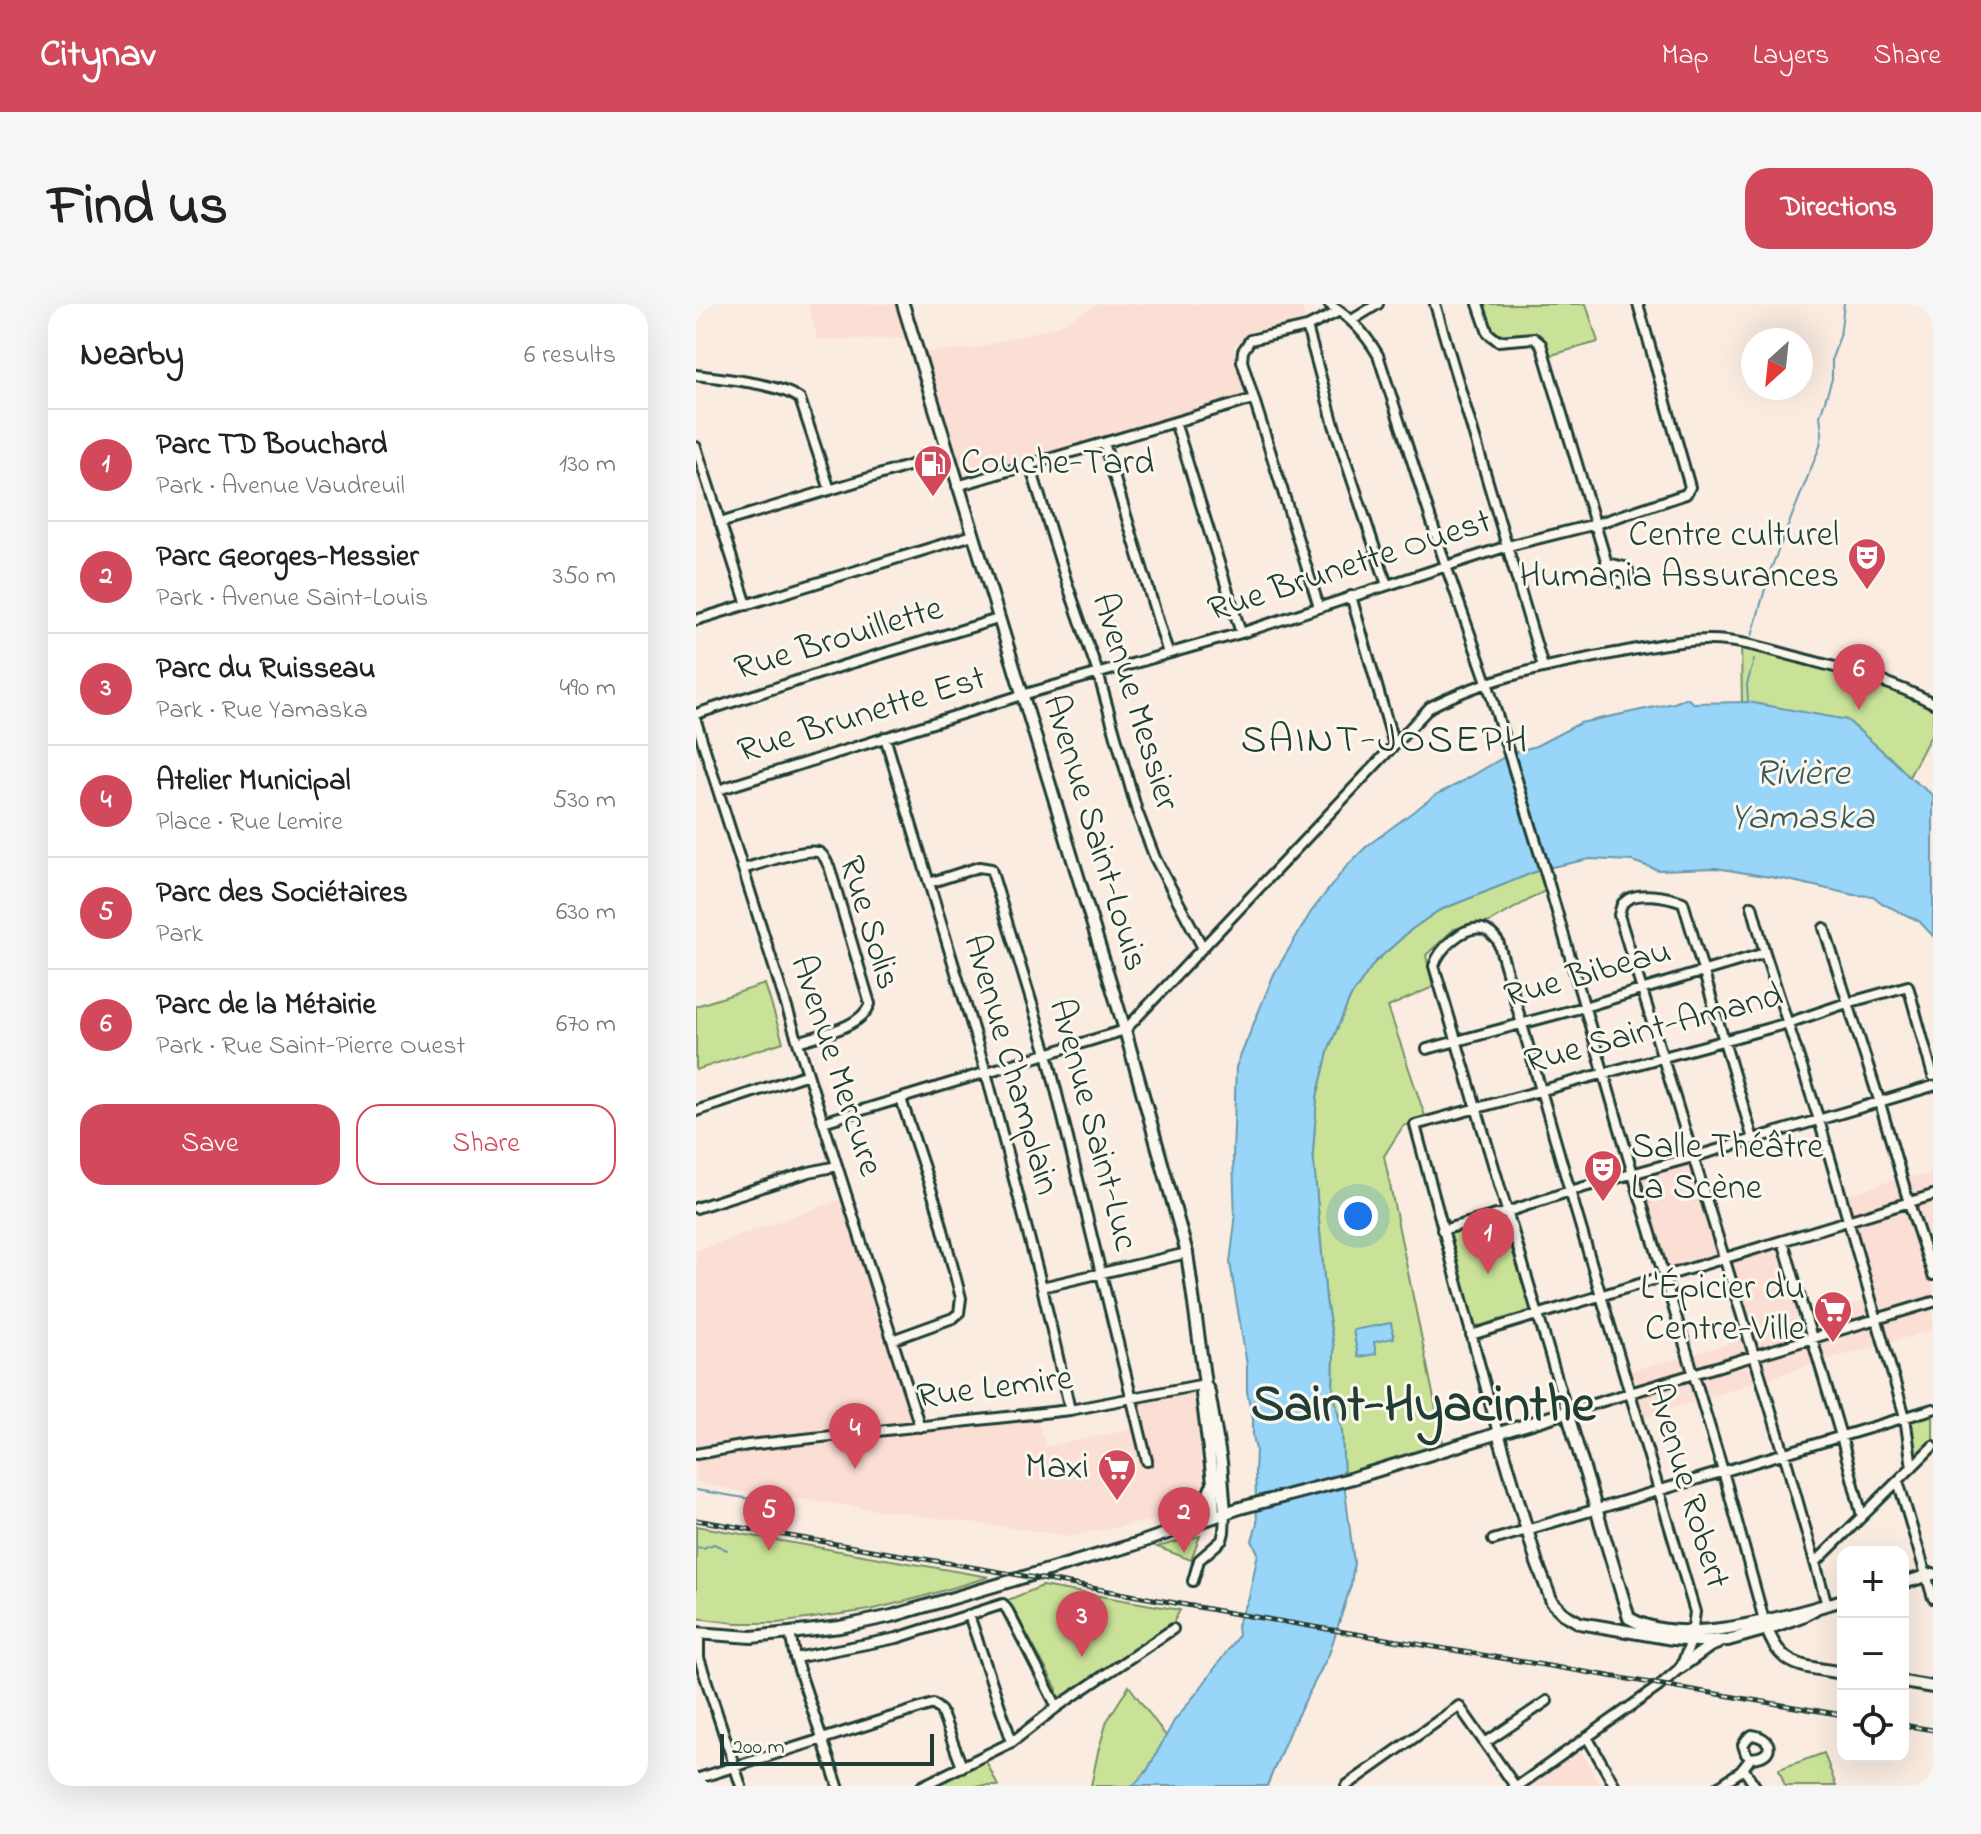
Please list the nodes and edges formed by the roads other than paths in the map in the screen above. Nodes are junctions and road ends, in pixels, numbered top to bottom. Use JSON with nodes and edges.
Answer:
{"nodes":[{"id":1,"x":903,"y":304,"type":"edge"},
{"id":2,"x":1329,"y":304,"type":"edge"},
{"id":3,"x":1378,"y":304,"type":"edge"},
{"id":4,"x":1435,"y":304,"type":"edge"},
{"id":5,"x":1478,"y":304,"type":"edge"},
{"id":6,"x":1638,"y":304,"type":"edge"},
{"id":7,"x":1340,"y":311,"type":"junction"},
{"id":8,"x":1352,"y":320,"type":"junction"},
{"id":9,"x":1307,"y":327,"type":"junction"},
{"id":10,"x":696,"y":375,"type":"edge"},
{"id":11,"x":1253,"y":399,"type":"junction"},
{"id":12,"x":1175,"y":422,"type":"junction"},
{"id":13,"x":1104,"y":443,"type":"junction"},
{"id":14,"x":696,"y":447,"type":"edge"},
{"id":15,"x":948,"y":454,"type":"junction"},
{"id":16,"x":1030,"y":465,"type":"junction"},
{"id":17,"x":957,"y":486,"type":"junction"},
{"id":18,"x":830,"y":490,"type":"junction"},
{"id":19,"x":720,"y":523,"type":"junction"},
{"id":20,"x":1596,"y":524,"type":"junction"},
{"id":21,"x":973,"y":535,"type":"junction"},
{"id":22,"x":1508,"y":546,"type":"junction"},
{"id":23,"x":1606,"y":563,"type":"dead end"},
{"id":24,"x":1446,"y":566,"type":"junction"},
{"id":25,"x":1387,"y":585,"type":"junction"},
{"id":26,"x":1351,"y":596,"type":"junction"},
{"id":27,"x":747,"y":605,"type":"junction"},
{"id":28,"x":1319,"y":607,"type":"junction"},
{"id":29,"x":998,"y":619,"type":"junction"},
{"id":30,"x":696,"y":620,"type":"edge"},
{"id":31,"x":1241,"y":633,"type":"junction"},
{"id":32,"x":1168,"y":653,"type":"junction"},
{"id":33,"x":1543,"y":667,"type":"junction"},
{"id":34,"x":1098,"y":673,"type":"junction"},
{"id":35,"x":1487,"y":682,"type":"junction"},
{"id":36,"x":1022,"y":695,"type":"junction"},
{"id":37,"x":1933,"y":703,"type":"edge"},
{"id":38,"x":696,"y":714,"type":"edge"},
{"id":39,"x":696,"y":721,"type":"edge"},
{"id":40,"x":885,"y":737,"type":"junction"},
{"id":41,"x":1394,"y":745,"type":"junction"},
{"id":42,"x":718,"y":790,"type":"junction"},
{"id":43,"x":743,"y":869,"type":"junction"},
{"id":44,"x":929,"y":883,"type":"junction"},
{"id":45,"x":1752,"y":906,"type":"dead end"},
{"id":46,"x":1824,"y":928,"type":"dead end"},
{"id":47,"x":1203,"y":948,"type":"junction"},
{"id":48,"x":1765,"y":953,"type":"junction"},
{"id":49,"x":1704,"y":971,"type":"junction"},
{"id":50,"x":1641,"y":989,"type":"junction"},
{"id":51,"x":1847,"y":1003,"type":"junction"},
{"id":52,"x":1584,"y":1007,"type":"junction"},
{"id":53,"x":1788,"y":1023,"type":"junction"},
{"id":54,"x":1522,"y":1024,"type":"junction"},
{"id":55,"x":1125,"y":1030,"type":"junction"},
{"id":56,"x":1724,"y":1040,"type":"junction"},
{"id":57,"x":1457,"y":1041,"type":"junction"},
{"id":58,"x":798,"y":1042,"type":"junction"},
{"id":59,"x":1427,"y":1049,"type":"dead end"},
{"id":60,"x":1047,"y":1053,"type":"junction"},
{"id":61,"x":1662,"y":1057,"type":"junction"},
{"id":62,"x":986,"y":1072,"type":"junction"},
{"id":63,"x":1603,"y":1073,"type":"junction"},
{"id":64,"x":808,"y":1074,"type":"junction"},
{"id":65,"x":1933,"y":1076,"type":"edge"},
{"id":66,"x":1933,"y":1086,"type":"edge"},
{"id":67,"x":1541,"y":1090,"type":"junction"},
{"id":68,"x":901,"y":1099,"type":"junction"},
{"id":69,"x":1880,"y":1103,"type":"junction"},
{"id":70,"x":1476,"y":1108,"type":"junction"},
{"id":71,"x":696,"y":1111,"type":"edge"},
{"id":72,"x":1819,"y":1120,"type":"junction"},
{"id":73,"x":823,"y":1122,"type":"junction"},
{"id":74,"x":1753,"y":1139,"type":"junction"},
{"id":75,"x":1693,"y":1157,"type":"junction"},
{"id":76,"x":837,"y":1166,"type":"junction"},
{"id":77,"x":1633,"y":1174,"type":"junction"},
{"id":78,"x":1570,"y":1191,"type":"junction"},
{"id":79,"x":1933,"y":1195,"type":"edge"},
{"id":80,"x":1909,"y":1203,"type":"junction"},
{"id":81,"x":696,"y":1208,"type":"edge"},
{"id":82,"x":1507,"y":1212,"type":"junction"},
{"id":83,"x":1848,"y":1221,"type":"junction"},
{"id":84,"x":1442,"y":1230,"type":"junction"},
{"id":85,"x":1783,"y":1241,"type":"junction"},
{"id":86,"x":1187,"y":1253,"type":"junction"},
{"id":87,"x":1724,"y":1258,"type":"junction"},
{"id":88,"x":1102,"y":1273,"type":"junction"},
{"id":89,"x":1933,"y":1275,"type":"edge"},
{"id":90,"x":1664,"y":1277,"type":"junction"},
{"id":91,"x":1042,"y":1287,"type":"junction"},
{"id":92,"x":1601,"y":1296,"type":"junction"},
{"id":93,"x":1933,"y":1302,"type":"edge"},
{"id":94,"x":1538,"y":1315,"type":"junction"},
{"id":95,"x":1877,"y":1319,"type":"junction"},
{"id":96,"x":1471,"y":1335,"type":"junction"},
{"id":97,"x":1812,"y":1339,"type":"junction"},
{"id":98,"x":892,"y":1340,"type":"junction"},
{"id":99,"x":1755,"y":1356,"type":"junction"},
{"id":100,"x":1693,"y":1374,"type":"junction"},
{"id":101,"x":1205,"y":1384,"type":"junction"},
{"id":102,"x":1629,"y":1394,"type":"junction"},
{"id":103,"x":1131,"y":1399,"type":"junction"},
{"id":104,"x":1933,"y":1409,"type":"edge"},
{"id":105,"x":1070,"y":1410,"type":"junction"},
{"id":106,"x":1567,"y":1412,"type":"junction"},
{"id":107,"x":1905,"y":1417,"type":"junction"},
{"id":108,"x":920,"y":1427,"type":"junction"},
{"id":109,"x":1498,"y":1433,"type":"junction"},
{"id":110,"x":1841,"y":1436,"type":"junction"},
{"id":111,"x":1933,"y":1446,"type":"edge"},
{"id":112,"x":1784,"y":1453,"type":"junction"},
{"id":113,"x":696,"y":1454,"type":"edge"},
{"id":114,"x":1147,"y":1461,"type":"dead end"},
{"id":115,"x":1912,"y":1467,"type":"junction"},
{"id":116,"x":1723,"y":1471,"type":"junction"},
{"id":117,"x":1898,"y":1481,"type":"junction"},
{"id":118,"x":1213,"y":1482,"type":"junction"},
{"id":119,"x":1658,"y":1491,"type":"junction"},
{"id":120,"x":1596,"y":1509,"type":"junction"},
{"id":121,"x":1219,"y":1515,"type":"junction"},
{"id":122,"x":1862,"y":1516,"type":"junction"},
{"id":123,"x":1527,"y":1529,"type":"junction"},
{"id":124,"x":1493,"y":1540,"type":"dead end"},
{"id":125,"x":1136,"y":1544,"type":"junction"},
{"id":126,"x":1816,"y":1562,"type":"junction"},
{"id":127,"x":1930,"y":1575,"type":"edge"},
{"id":128,"x":1193,"y":1581,"type":"dead end"},
{"id":129,"x":1909,"y":1581,"type":"edge"},
{"id":130,"x":1933,"y":1598,"type":"edge"},
{"id":131,"x":1837,"y":1602,"type":"edge"},
{"id":132,"x":1827,"y":1605,"type":"junction"},
{"id":133,"x":969,"y":1615,"type":"junction"},
{"id":134,"x":1629,"y":1618,"type":"junction"},
{"id":135,"x":1766,"y":1625,"type":"junction"},
{"id":136,"x":1173,"y":1629,"type":"dead end"},
{"id":137,"x":1619,"y":1630,"type":"junction"},
{"id":138,"x":790,"y":1633,"type":"junction"},
{"id":139,"x":698,"y":1634,"type":"edge"},
{"id":140,"x":1692,"y":1636,"type":"junction"},
{"id":141,"x":1728,"y":1640,"type":"junction"},
{"id":142,"x":795,"y":1658,"type":"junction"},
{"id":143,"x":1681,"y":1667,"type":"junction"},
{"id":144,"x":1837,"y":1672,"type":"edge"},
{"id":145,"x":1909,"y":1683,"type":"edge"},
{"id":146,"x":1933,"y":1687,"type":"edge"},
{"id":147,"x":1547,"y":1701,"type":"dead end"},
{"id":148,"x":1057,"y":1707,"type":"junction"},
{"id":149,"x":1587,"y":1737,"type":"junction"},
{"id":150,"x":822,"y":1738,"type":"junction"},
{"id":151,"x":1012,"y":1742,"type":"junction"},
{"id":152,"x":1485,"y":1743,"type":"junction"},
{"id":153,"x":1751,"y":1758,"type":"dead end"},
{"id":154,"x":735,"y":1766,"type":"junction"},
{"id":155,"x":962,"y":1767,"type":"junction"},
{"id":156,"x":1743,"y":1768,"type":"junction"},
{"id":157,"x":696,"y":1779,"type":"edge"},
{"id":158,"x":741,"y":1786,"type":"edge"},
{"id":159,"x":838,"y":1786,"type":"edge"},
{"id":160,"x":922,"y":1786,"type":"edge"},
{"id":161,"x":1346,"y":1786,"type":"edge"},
{"id":162,"x":1517,"y":1786,"type":"edge"},
{"id":163,"x":1615,"y":1786,"type":"edge"},
{"id":164,"x":1719,"y":1786,"type":"edge"},
{"id":165,"x":1755,"y":1786,"type":"edge"}],
"edges":[{"from":1,"to":15,"type":"main road","name":"Avenue Saint-Louis"},
{"from":2,"to":7,"type":"street"},
{"from":3,"to":8,"type":"street"},
{"from":4,"to":22,"type":"street"},
{"from":5,"to":20,"type":"street"},
{"from":6,"to":20,"type":"street","name":"Rue Brunette Ouest"},
{"from":7,"to":8,"type":"street"},
{"from":7,"to":9,"type":"street"},
{"from":8,"to":24,"type":"street"},
{"from":9,"to":11,"type":"street"},
{"from":9,"to":25,"type":"street"},
{"from":10,"to":18,"type":"street"},
{"from":11,"to":12,"type":"street"},
{"from":11,"to":28,"type":"street"},
{"from":12,"to":13,"type":"street"},
{"from":12,"to":31,"type":"street"},
{"from":13,"to":16,"type":"street"},
{"from":13,"to":32,"type":"street"},
{"from":14,"to":19,"type":"street"},
{"from":15,"to":17,"type":"main road","name":"Avenue Saint-Louis"},
{"from":15,"to":18,"type":"street"},
{"from":16,"to":17,"type":"street"},
{"from":16,"to":34,"type":"street","name":"Avenue Messier"},
{"from":17,"to":21,"type":"main road","name":"Avenue Saint-Louis"},
{"from":18,"to":19,"type":"street"},
{"from":19,"to":27,"type":"street"},
{"from":20,"to":22,"type":"street","name":"Rue Brunette Ouest"},
{"from":20,"to":23,"type":"street"},
{"from":21,"to":27,"type":"street"},
{"from":21,"to":29,"type":"main road","name":"Avenue Saint-Louis"},
{"from":22,"to":24,"type":"street","name":"Rue Brunette Ouest"},
{"from":22,"to":33,"type":"street"},
{"from":24,"to":25,"type":"street","name":"Rue Brunette Ouest"},
{"from":24,"to":35,"type":"street"},
{"from":25,"to":26,"type":"street","name":"Rue Brunette Ouest"},
{"from":26,"to":28,"type":"street","name":"Rue Brunette Ouest"},
{"from":26,"to":41,"type":"street"},
{"from":27,"to":30,"type":"street"},
{"from":28,"to":31,"type":"street","name":"Rue Brunette Ouest"},
{"from":29,"to":36,"type":"main road","name":"Avenue Saint-Louis"},
{"from":29,"to":38,"type":"street","name":"Rue Brouillette"},
{"from":31,"to":32,"type":"street","name":"Rue Brunette Ouest"},
{"from":32,"to":34,"type":"street","name":"Rue Brunette Ouest"},
{"from":33,"to":35,"type":"street"},
{"from":33,"to":37,"type":"street"},
{"from":34,"to":36,"type":"street","name":"Rue Brunette Ouest"},
{"from":34,"to":47,"type":"street","name":"Avenue Messier"},
{"from":35,"to":41,"type":"street"},
{"from":35,"to":52,"type":"street"},
{"from":36,"to":40,"type":"street","name":"Rue Brunette Est"},
{"from":36,"to":55,"type":"main road","name":"Avenue Saint-Louis"},
{"from":39,"to":42,"type":"street","name":"Avenue Mercure"},
{"from":40,"to":42,"type":"street","name":"Rue Brunette Est"},
{"from":40,"to":44,"type":"street","name":"Avenue Champlain"},
{"from":41,"to":47,"type":"street"},
{"from":42,"to":43,"type":"street","name":"Avenue Mercure"},
{"from":43,"to":58,"type":"street","name":"Avenue Mercure"},
{"from":43,"to":58,"type":"street","name":"Rue Solis"},
{"from":44,"to":60,"type":"street","name":"Avenue Saint-Luc"},
{"from":44,"to":62,"type":"street","name":"Avenue Champlain"},
{"from":45,"to":48,"type":"street"},
{"from":46,"to":51,"type":"street"},
{"from":47,"to":55,"type":"street"},
{"from":48,"to":49,"type":"street","name":"Rue Bibeau"},
{"from":48,"to":53,"type":"street"},
{"from":49,"to":50,"type":"street","name":"Rue Bibeau"},
{"from":49,"to":50,"type":"street"},
{"from":49,"to":56,"type":"street"},
{"from":50,"to":52,"type":"street","name":"Rue Bibeau"},
{"from":50,"to":61,"type":"street"},
{"from":51,"to":53,"type":"street","name":"Rue Saint-Amand"},
{"from":51,"to":65,"type":"street","name":"Rue Saint-Amand"},
{"from":51,"to":69,"type":"street"},
{"from":52,"to":54,"type":"street","name":"Rue Bibeau"},
{"from":52,"to":63,"type":"street"},
{"from":53,"to":56,"type":"street","name":"Rue Saint-Amand"},
{"from":53,"to":72,"type":"street"},
{"from":54,"to":57,"type":"street","name":"Rue Bibeau"},
{"from":54,"to":57,"type":"street","name":"Avenue Robert"},
{"from":54,"to":67,"type":"street","name":"Avenue Robert"},
{"from":55,"to":60,"type":"street"},
{"from":55,"to":86,"type":"main road","name":"Avenue Saint-Louis"},
{"from":56,"to":61,"type":"street","name":"Rue Saint-Amand"},
{"from":56,"to":74,"type":"street"},
{"from":57,"to":59,"type":"street","name":"Rue Bibeau"},
{"from":57,"to":70,"type":"street"},
{"from":58,"to":64,"type":"street","name":"Avenue Mercure"},
{"from":60,"to":62,"type":"street"},
{"from":60,"to":88,"type":"street","name":"Avenue Saint-Luc"},
{"from":61,"to":63,"type":"street","name":"Rue Saint-Amand"},
{"from":61,"to":75,"type":"street"},
{"from":62,"to":68,"type":"street"},
{"from":62,"to":91,"type":"street","name":"Avenue Champlain"},
{"from":63,"to":67,"type":"street","name":"Rue Saint-Amand"},
{"from":63,"to":77,"type":"street"},
{"from":64,"to":71,"type":"street"},
{"from":64,"to":73,"type":"street","name":"Avenue Mercure"},
{"from":66,"to":69,"type":"street"},
{"from":67,"to":70,"type":"street","name":"Rue Saint-Amand"},
{"from":67,"to":78,"type":"street","name":"Avenue Robert"},
{"from":68,"to":73,"type":"street"},
{"from":68,"to":98,"type":"street"},
{"from":69,"to":72,"type":"street"},
{"from":69,"to":80,"type":"street"},
{"from":70,"to":82,"type":"street"},
{"from":70,"to":84,"type":"street","name":"Rue Saint-Amand"},
{"from":72,"to":74,"type":"street"},
{"from":72,"to":83,"type":"street"},
{"from":73,"to":76,"type":"street","name":"Avenue Mercure"},
{"from":74,"to":75,"type":"street"},
{"from":75,"to":77,"type":"street"},
{"from":75,"to":87,"type":"street"},
{"from":76,"to":81,"type":"street"},
{"from":76,"to":98,"type":"street","name":"Avenue Mercure"},
{"from":77,"to":78,"type":"street"},
{"from":77,"to":90,"type":"street"},
{"from":78,"to":82,"type":"street"},
{"from":78,"to":92,"type":"street","name":"Avenue Robert"},
{"from":79,"to":80,"type":"street"},
{"from":80,"to":83,"type":"street"},
{"from":80,"to":89,"type":"street"},
{"from":82,"to":84,"type":"street"},
{"from":82,"to":94,"type":"street"},
{"from":83,"to":85,"type":"street"},
{"from":83,"to":95,"type":"street"},
{"from":84,"to":96,"type":"street"},
{"from":85,"to":87,"type":"street"},
{"from":85,"to":97,"type":"street"},
{"from":86,"to":88,"type":"street"},
{"from":86,"to":101,"type":"main road","name":"Avenue Saint-Louis"},
{"from":87,"to":90,"type":"street"},
{"from":87,"to":99,"type":"street"},
{"from":88,"to":91,"type":"street"},
{"from":88,"to":103,"type":"street","name":"Avenue Saint-Luc"},
{"from":90,"to":92,"type":"street"},
{"from":90,"to":100,"type":"street"},
{"from":91,"to":105,"type":"street","name":"Avenue Champlain"},
{"from":92,"to":94,"type":"street"},
{"from":92,"to":102,"type":"street","name":"Avenue Robert"},
{"from":93,"to":95,"type":"street"},
{"from":94,"to":96,"type":"street"},
{"from":94,"to":106,"type":"street"},
{"from":95,"to":97,"type":"street"},
{"from":95,"to":107,"type":"street"},
{"from":96,"to":109,"type":"street"},
{"from":97,"to":99,"type":"street"},
{"from":97,"to":110,"type":"street"},
{"from":98,"to":108,"type":"street","name":"Avenue Mercure"},
{"from":99,"to":100,"type":"street"},
{"from":99,"to":112,"type":"street"},
{"from":100,"to":102,"type":"street"},
{"from":100,"to":116,"type":"street"},
{"from":101,"to":103,"type":"street","name":"Rue Lemire"},
{"from":101,"to":118,"type":"main road","name":"Avenue Saint-Louis"},
{"from":101,"to":121,"type":"main road","name":"Avenue Saint-Louis"},
{"from":102,"to":106,"type":"street"},
{"from":102,"to":119,"type":"street","name":"Avenue Robert"},
{"from":103,"to":105,"type":"street","name":"Rue Lemire"},
{"from":103,"to":114,"type":"street","name":"Avenue Saint-Luc"},
{"from":104,"to":107,"type":"street"},
{"from":105,"to":108,"type":"street","name":"Rue Lemire"},
{"from":106,"to":109,"type":"main road"},
{"from":106,"to":120,"type":"main road"},
{"from":107,"to":110,"type":"street"},
{"from":107,"to":115,"type":"street"},
{"from":108,"to":113,"type":"street","name":"Rue Lemire"},
{"from":109,"to":121,"type":"main road"},
{"from":109,"to":123,"type":"main road"},
{"from":110,"to":112,"type":"street"},
{"from":110,"to":122,"type":"street"},
{"from":111,"to":115,"type":"street"},
{"from":112,"to":116,"type":"street"},
{"from":112,"to":126,"type":"street"},
{"from":115,"to":117,"type":"street"},
{"from":116,"to":119,"type":"street"},
{"from":116,"to":135,"type":"street"},
{"from":117,"to":122,"type":"street"},
{"from":117,"to":127,"type":"street"},
{"from":118,"to":121,"type":"main road","name":"Avenue Saint-Louis"},
{"from":118,"to":125,"type":"main road"},
{"from":119,"to":120,"type":"street"},
{"from":119,"to":140,"type":"street","name":"Avenue Robert"},
{"from":120,"to":123,"type":"street"},
{"from":120,"to":134,"type":"main road"},
{"from":121,"to":125,"type":"main road"},
{"from":121,"to":128,"type":"street","name":"Avenue Saint-Louis"},
{"from":122,"to":126,"type":"street"},
{"from":123,"to":124,"type":"street"},
{"from":123,"to":137,"type":"main road"},
{"from":125,"to":138,"type":"main road"},
{"from":126,"to":132,"type":"street"},
{"from":127,"to":129,"type":"main road"},
{"from":127,"to":130,"type":"street"},
{"from":131,"to":132,"type":"main road"},
{"from":132,"to":135,"type":"main road"},
{"from":133,"to":142,"type":"street"},
{"from":133,"to":148,"type":"street"},
{"from":133,"to":151,"type":"street"},
{"from":134,"to":137,"type":"main road"},
{"from":134,"to":140,"type":"main road"},
{"from":135,"to":140,"type":"main road"},
{"from":135,"to":141,"type":"main road"},
{"from":135,"to":144,"type":"main road"},
{"from":136,"to":148,"type":"street"},
{"from":137,"to":140,"type":"main road"},
{"from":138,"to":139,"type":"main road"},
{"from":138,"to":142,"type":"street"},
{"from":139,"to":154,"type":"street"},
{"from":140,"to":141,"type":"main road"},
{"from":140,"to":143,"type":"street"},
{"from":141,"to":143,"type":"main road"},
{"from":142,"to":150,"type":"street"},
{"from":143,"to":149,"type":"street"},
{"from":145,"to":146,"type":"main road"},
{"from":147,"to":152,"type":"street"},
{"from":148,"to":151,"type":"street"},
{"from":149,"to":162,"type":"street"},
{"from":149,"to":163,"type":"street"},
{"from":150,"to":154,"type":"street"},
{"from":150,"to":155,"type":"street"},
{"from":150,"to":159,"type":"street"},
{"from":151,"to":155,"type":"street"},
{"from":152,"to":161,"type":"street"},
{"from":152,"to":162,"type":"street"},
{"from":153,"to":156,"type":"street"},
{"from":154,"to":157,"type":"street"},
{"from":154,"to":158,"type":"street"},
{"from":155,"to":160,"type":"street"},
{"from":156,"to":164,"type":"street"},
{"from":156,"to":165,"type":"street"}]}
